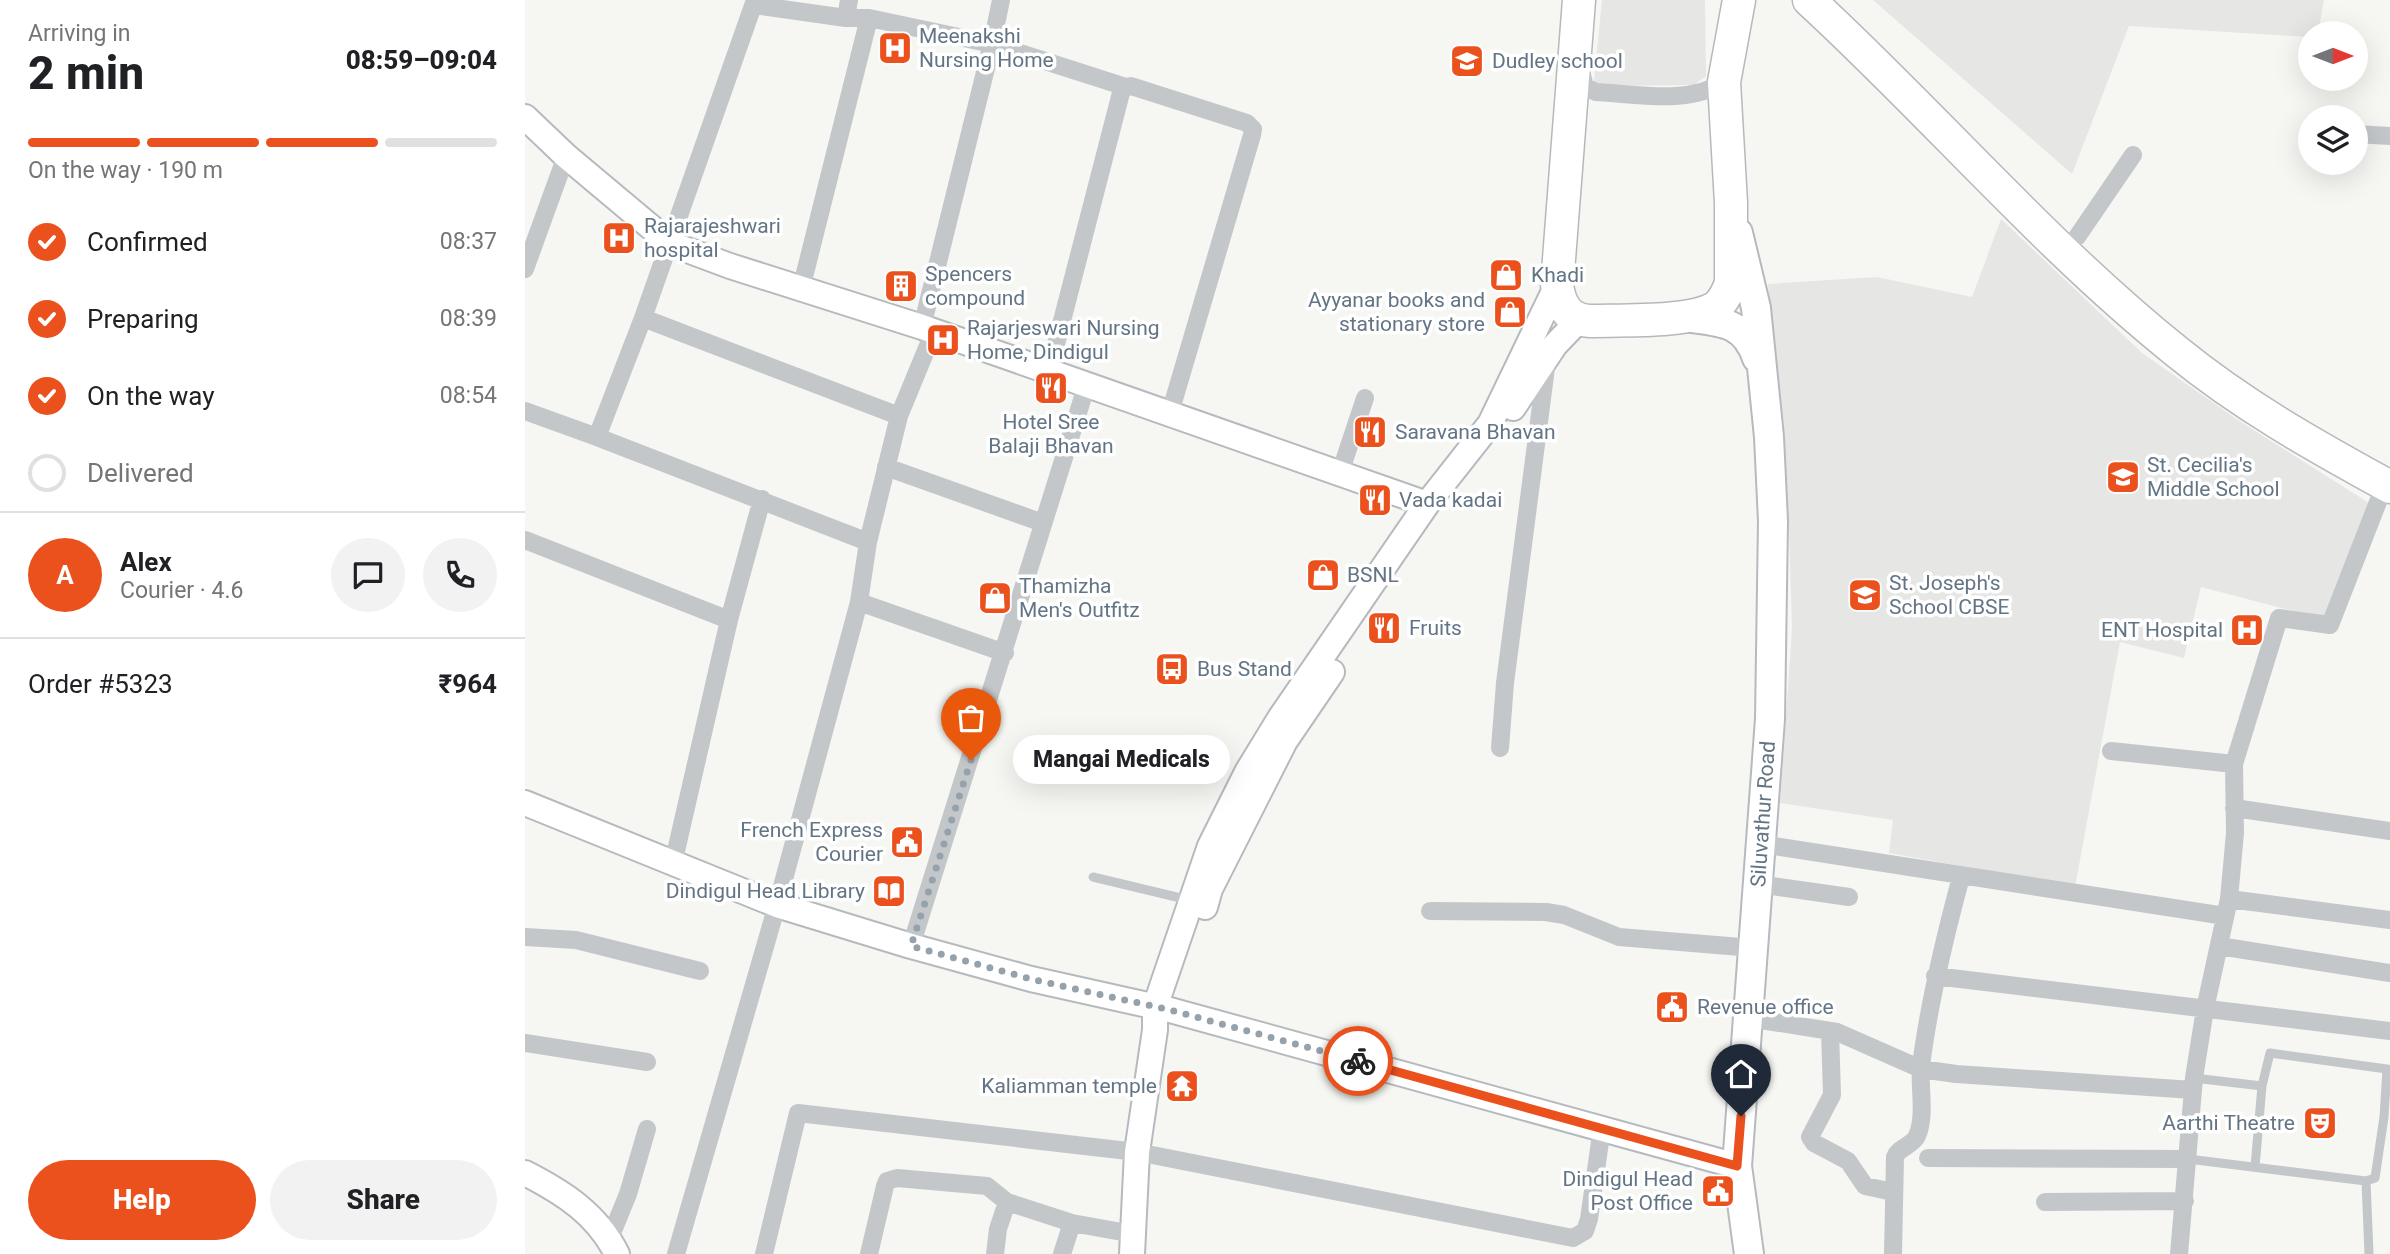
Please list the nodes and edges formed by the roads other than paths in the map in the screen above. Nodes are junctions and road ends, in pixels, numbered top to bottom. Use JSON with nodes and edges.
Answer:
{"nodes":[{"id":1,"x":849,"y":0,"type":"edge"},
{"id":2,"x":1001,"y":0,"type":"edge"},
{"id":3,"x":1581,"y":0,"type":"edge"},
{"id":4,"x":1739,"y":0,"type":"edge"},
{"id":5,"x":1809,"y":0,"type":"edge"},
{"id":6,"x":1835,"y":0,"type":"edge"},
{"id":7,"x":754,"y":3,"type":"edge"},
{"id":8,"x":846,"y":18,"type":"junction"},
{"id":9,"x":869,"y":18,"type":"junction"},
{"id":10,"x":992,"y":44,"type":"junction"},
{"id":11,"x":1724,"y":82,"type":"junction"},
{"id":12,"x":1126,"y":87,"type":"junction"},
{"id":13,"x":525,"y":117,"type":"edge"},
{"id":14,"x":2368,"y":135,"type":"edge"},
{"id":15,"x":2390,"y":136,"type":"edge"},
{"id":16,"x":2133,"y":155,"type":"dead end"},
{"id":17,"x":566,"y":156,"type":"junction"},
{"id":18,"x":1731,"y":203,"type":"junction"},
{"id":19,"x":2077,"y":236,"type":"junction"},
{"id":20,"x":671,"y":244,"type":"junction"},
{"id":21,"x":525,"y":268,"type":"edge"},
{"id":22,"x":1557,"y":285,"type":"junction"},
{"id":23,"x":800,"y":289,"type":"junction"},
{"id":24,"x":1679,"y":316,"type":"junction"},
{"id":25,"x":643,"y":318,"type":"junction"},
{"id":26,"x":1579,"y":320,"type":"junction"},
{"id":27,"x":928,"y":329,"type":"junction"},
{"id":28,"x":1547,"y":357,"type":"junction"},
{"id":29,"x":1049,"y":371,"type":"junction"},
{"id":30,"x":1763,"y":374,"type":"junction"},
{"id":31,"x":1087,"y":384,"type":"junction"},
{"id":32,"x":1366,"y":398,"type":"dead end"},
{"id":33,"x":525,"y":411,"type":"edge"},
{"id":34,"x":1170,"y":413,"type":"junction"},
{"id":35,"x":899,"y":416,"type":"junction"},
{"id":36,"x":597,"y":437,"type":"junction"},
{"id":37,"x":886,"y":467,"type":"junction"},
{"id":38,"x":1340,"y":473,"type":"junction"},
{"id":39,"x":2388,"y":480,"type":"edge"},
{"id":40,"x":762,"y":499,"type":"junction"},
{"id":41,"x":1427,"y":505,"type":"junction"},
{"id":42,"x":1043,"y":523,"type":"junction"},
{"id":43,"x":525,"y":540,"type":"edge"},
{"id":44,"x":868,"y":542,"type":"junction"},
{"id":45,"x":859,"y":602,"type":"junction"},
{"id":46,"x":729,"y":620,"type":"junction"},
{"id":47,"x":1005,"y":653,"type":"junction"},
{"id":48,"x":1314,"y":683,"type":"junction"},
{"id":49,"x":1500,"y":748,"type":"dead end"},
{"id":50,"x":2111,"y":751,"type":"dead end"},
{"id":51,"x":2234,"y":764,"type":"junction"},
{"id":52,"x":525,"y":803,"type":"edge"},
{"id":53,"x":2234,"y":808,"type":"junction"},
{"id":54,"x":2390,"y":831,"type":"edge"},
{"id":55,"x":1761,"y":844,"type":"junction"},
{"id":56,"x":673,"y":864,"type":"junction"},
{"id":57,"x":1093,"y":877,"type":"dead end"},
{"id":58,"x":1961,"y":877,"type":"junction"},
{"id":59,"x":1758,"y":884,"type":"junction"},
{"id":60,"x":1849,"y":897,"type":"dead end"},
{"id":61,"x":1189,"y":901,"type":"junction"},
{"id":62,"x":777,"y":905,"type":"junction"},
{"id":63,"x":2227,"y":907,"type":"junction"},
{"id":64,"x":1430,"y":911,"type":"dead end"},
{"id":65,"x":2390,"y":920,"type":"edge"},
{"id":66,"x":525,"y":937,"type":"edge"},
{"id":67,"x":911,"y":946,"type":"junction"},
{"id":68,"x":2219,"y":946,"type":"junction"},
{"id":69,"x":1753,"y":948,"type":"junction"},
{"id":70,"x":700,"y":971,"type":"dead end"},
{"id":71,"x":2390,"y":973,"type":"edge"},
{"id":72,"x":1935,"y":976,"type":"junction"},
{"id":73,"x":2205,"y":1009,"type":"junction"},
{"id":74,"x":1160,"y":1015,"type":"junction"},
{"id":75,"x":1748,"y":1018,"type":"junction"},
{"id":76,"x":1830,"y":1031,"type":"junction"},
{"id":77,"x":2390,"y":1031,"type":"edge"},
{"id":78,"x":525,"y":1043,"type":"edge"},
{"id":79,"x":647,"y":1062,"type":"dead end"},
{"id":80,"x":1921,"y":1069,"type":"junction"},
{"id":81,"x":2194,"y":1084,"type":"junction"},
{"id":82,"x":2262,"y":1086,"type":"junction"},
{"id":83,"x":1602,"y":1128,"type":"junction"},
{"id":84,"x":647,"y":1129,"type":"dead end"},
{"id":85,"x":1137,"y":1152,"type":"junction"},
{"id":86,"x":1928,"y":1158,"type":"dead end"},
{"id":87,"x":2188,"y":1159,"type":"junction"},
{"id":88,"x":1737,"y":1166,"type":"junction"},
{"id":89,"x":2255,"y":1167,"type":"junction"},
{"id":90,"x":525,"y":1173,"type":"edge"},
{"id":91,"x":2367,"y":1181,"type":"junction"},
{"id":92,"x":1893,"y":1192,"type":"junction"},
{"id":93,"x":2185,"y":1201,"type":"junction"},
{"id":94,"x":1007,"y":1202,"type":"junction"},
{"id":95,"x":2045,"y":1202,"type":"dead end"},
{"id":96,"x":1072,"y":1223,"type":"junction"},
{"id":97,"x":1132,"y":1244,"type":"edge"},
{"id":98,"x":613,"y":1246,"type":"edge"},
{"id":99,"x":676,"y":1254,"type":"edge"},
{"id":100,"x":764,"y":1254,"type":"edge"},
{"id":101,"x":869,"y":1254,"type":"edge"},
{"id":102,"x":995,"y":1254,"type":"edge"},
{"id":103,"x":1062,"y":1254,"type":"edge"},
{"id":104,"x":1749,"y":1254,"type":"edge"},
{"id":105,"x":1892,"y":1254,"type":"edge"},
{"id":106,"x":2179,"y":1254,"type":"edge"},
{"id":107,"x":2369,"y":1254,"type":"edge"}],
"edges":[{"from":1,"to":8,"type":"street"},
{"from":2,"to":10,"type":"street"},
{"from":3,"to":11,"type":"street"},
{"from":3,"to":22,"type":"highway"},
{"from":4,"to":11,"type":"highway"},
{"from":5,"to":39,"type":"highway"},
{"from":6,"to":19,"type":"highway"},
{"from":7,"to":8,"type":"street"},
{"from":7,"to":20,"type":"street"},
{"from":8,"to":9,"type":"street"},
{"from":9,"to":10,"type":"street"},
{"from":9,"to":23,"type":"street"},
{"from":10,"to":12,"type":"street"},
{"from":10,"to":27,"type":"street"},
{"from":11,"to":18,"type":"highway"},
{"from":12,"to":29,"type":"street"},
{"from":12,"to":34,"type":"street"},
{"from":13,"to":17,"type":"street"},
{"from":14,"to":15,"type":"street"},
{"from":16,"to":19,"type":"street"},
{"from":17,"to":20,"type":"street"},
{"from":17,"to":21,"type":"street"},
{"from":18,"to":24,"type":"highway"},
{"from":18,"to":30,"type":"main road","name":"Siluvathur Road"},
{"from":19,"to":39,"type":"highway"},
{"from":20,"to":23,"type":"street"},
{"from":20,"to":25,"type":"street"},
{"from":22,"to":26,"type":"highway"},
{"from":22,"to":41,"type":"street"},
{"from":23,"to":27,"type":"street"},
{"from":24,"to":26,"type":"highway"},
{"from":24,"to":30,"type":"main road","name":"Siluvathur Road"},
{"from":25,"to":35,"type":"street"},
{"from":25,"to":36,"type":"street"},
{"from":26,"to":28,"type":"street"},
{"from":27,"to":29,"type":"street"},
{"from":27,"to":35,"type":"street"},
{"from":28,"to":48,"type":"street"},
{"from":28,"to":49,"type":"street"},
{"from":29,"to":31,"type":"street"},
{"from":30,"to":55,"type":"main road","name":"Siluvathur Road"},
{"from":31,"to":34,"type":"street"},
{"from":31,"to":42,"type":"street"},
{"from":32,"to":38,"type":"street"},
{"from":33,"to":36,"type":"street"},
{"from":34,"to":38,"type":"street"},
{"from":35,"to":37,"type":"street"},
{"from":36,"to":40,"type":"street"},
{"from":37,"to":42,"type":"street"},
{"from":37,"to":44,"type":"street"},
{"from":38,"to":41,"type":"street"},
{"from":39,"to":51,"type":"street"},
{"from":40,"to":44,"type":"street"},
{"from":40,"to":46,"type":"street"},
{"from":41,"to":48,"type":"street"},
{"from":42,"to":47,"type":"street"},
{"from":43,"to":46,"type":"street"},
{"from":44,"to":45,"type":"street"},
{"from":45,"to":47,"type":"street"},
{"from":45,"to":62,"type":"street"},
{"from":46,"to":56,"type":"street"},
{"from":47,"to":67,"type":"street"},
{"from":48,"to":61,"type":"street"},
{"from":48,"to":74,"type":"street"},
{"from":50,"to":51,"type":"street"},
{"from":51,"to":53,"type":"street"},
{"from":52,"to":56,"type":"street"},
{"from":53,"to":54,"type":"street"},
{"from":53,"to":63,"type":"street"},
{"from":55,"to":58,"type":"street"},
{"from":55,"to":59,"type":"main road","name":"Siluvathur Road"},
{"from":56,"to":62,"type":"street"},
{"from":57,"to":61,"type":"lane"},
{"from":58,"to":63,"type":"street"},
{"from":58,"to":72,"type":"street"},
{"from":59,"to":60,"type":"street"},
{"from":59,"to":69,"type":"main road","name":"Siluvathur Road"},
{"from":61,"to":74,"type":"street"},
{"from":62,"to":67,"type":"street"},
{"from":62,"to":99,"type":"street"},
{"from":63,"to":65,"type":"street"},
{"from":63,"to":68,"type":"street"},
{"from":64,"to":69,"type":"street"},
{"from":66,"to":70,"type":"street"},
{"from":67,"to":74,"type":"street"},
{"from":68,"to":71,"type":"street"},
{"from":68,"to":73,"type":"street"},
{"from":69,"to":75,"type":"main road","name":"Siluvathur Road"},
{"from":72,"to":73,"type":"street"},
{"from":72,"to":80,"type":"street"},
{"from":73,"to":77,"type":"street"},
{"from":73,"to":81,"type":"street"},
{"from":74,"to":83,"type":"street"},
{"from":74,"to":85,"type":"street"},
{"from":75,"to":76,"type":"street"},
{"from":75,"to":88,"type":"main road","name":"Siluvathur Road"},
{"from":76,"to":80,"type":"street"},
{"from":76,"to":92,"type":"street"},
{"from":78,"to":79,"type":"street"},
{"from":80,"to":81,"type":"street"},
{"from":80,"to":92,"type":"street"},
{"from":81,"to":82,"type":"lane"},
{"from":81,"to":87,"type":"street"},
{"from":82,"to":89,"type":"lane"},
{"from":82,"to":91,"type":"lane"},
{"from":83,"to":85,"type":"street"},
{"from":83,"to":88,"type":"street"},
{"from":84,"to":98,"type":"street"},
{"from":85,"to":97,"type":"street"},
{"from":85,"to":100,"type":"street"},
{"from":86,"to":87,"type":"street"},
{"from":87,"to":89,"type":"lane"},
{"from":87,"to":93,"type":"street"},
{"from":88,"to":104,"type":"main road","name":"Siluvathur Road"},
{"from":89,"to":91,"type":"lane"},
{"from":90,"to":98,"type":"street"},
{"from":91,"to":107,"type":"lane"},
{"from":92,"to":105,"type":"street"},
{"from":93,"to":95,"type":"street"},
{"from":93,"to":106,"type":"street"},
{"from":94,"to":96,"type":"street"},
{"from":94,"to":101,"type":"street"},
{"from":94,"to":102,"type":"street"},
{"from":96,"to":97,"type":"street"},
{"from":96,"to":103,"type":"street"}]}
